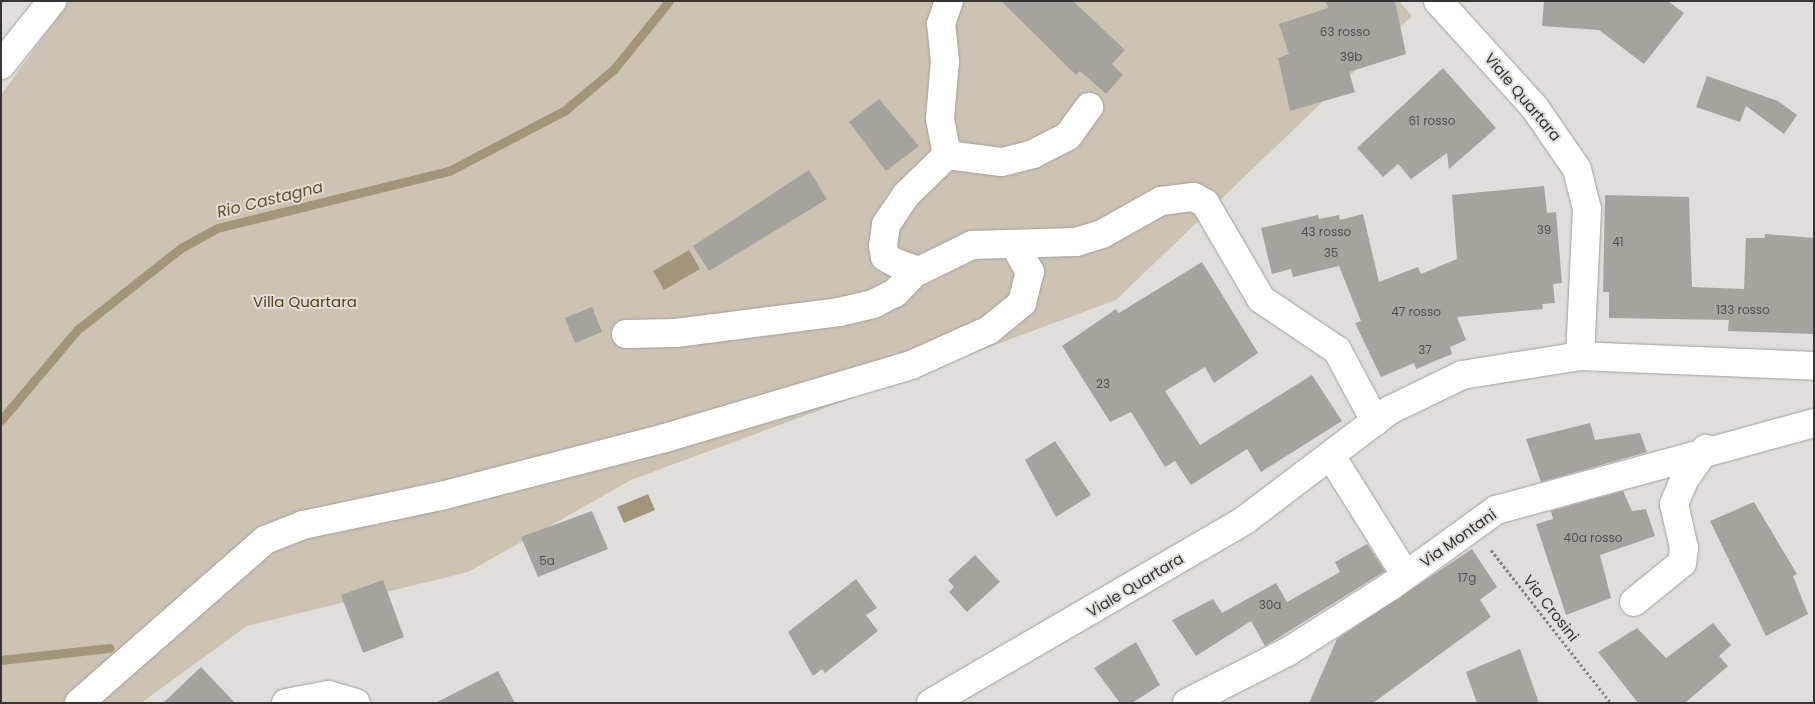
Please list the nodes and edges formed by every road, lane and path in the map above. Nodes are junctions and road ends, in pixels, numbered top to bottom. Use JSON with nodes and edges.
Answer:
{"nodes":[{"id":1,"x":52,"y":1,"type":"edge"},
{"id":2,"x":949,"y":1,"type":"edge"},
{"id":3,"x":1438,"y":1,"type":"edge"},
{"id":4,"x":1,"y":65,"type":"edge"},
{"id":5,"x":1089,"y":107,"type":"dead end"},
{"id":6,"x":947,"y":155,"type":"junction"},
{"id":7,"x":1015,"y":246,"type":"junction"},
{"id":8,"x":916,"y":271,"type":"junction"},
{"id":9,"x":626,"y":334,"type":"dead end"},
{"id":10,"x":1580,"y":356,"type":"junction"},
{"id":11,"x":1814,"y":366,"type":"edge"},
{"id":12,"x":1375,"y":421,"type":"junction"},
{"id":13,"x":1814,"y":423,"type":"edge"},
{"id":14,"x":1706,"y":449,"type":"junction"},
{"id":15,"x":1331,"y":456,"type":"junction"},
{"id":16,"x":1474,"y":527,"type":"junction"},
{"id":17,"x":1405,"y":574,"type":"junction"},
{"id":18,"x":1634,"y":602,"type":"dead end"},
{"id":19,"x":79,"y":703,"type":"edge"},
{"id":20,"x":286,"y":703,"type":"edge"},
{"id":21,"x":356,"y":703,"type":"edge"},
{"id":22,"x":931,"y":703,"type":"edge"},
{"id":23,"x":1188,"y":703,"type":"edge"},
{"id":24,"x":1611,"y":703,"type":"edge"}],
"edges":[{"from":1,"to":4,"type":"street"},
{"from":2,"to":6,"type":"street"},
{"from":3,"to":10,"type":"street","name":"Viale Quartara"},
{"from":5,"to":6,"type":"street"},
{"from":6,"to":8,"type":"street"},
{"from":7,"to":8,"type":"street"},
{"from":7,"to":12,"type":"street"},
{"from":7,"to":19,"type":"street"},
{"from":8,"to":9,"type":"street"},
{"from":10,"to":11,"type":"street","name":"Viale Quartara"},
{"from":10,"to":12,"type":"street","name":"Viale Quartara"},
{"from":12,"to":15,"type":"street","name":"Viale Quartara"},
{"from":13,"to":14,"type":"street","name":"Via Montani"},
{"from":14,"to":16,"type":"street","name":"Via Montani"},
{"from":14,"to":18,"type":"street"},
{"from":15,"to":17,"type":"street"},
{"from":15,"to":22,"type":"street","name":"Viale Quartara"},
{"from":16,"to":17,"type":"street","name":"Via Montani"},
{"from":16,"to":24,"type":"path","name":"Via Crosini"},
{"from":17,"to":23,"type":"street","name":"Via Montani"},
{"from":20,"to":21,"type":"street"}]}
